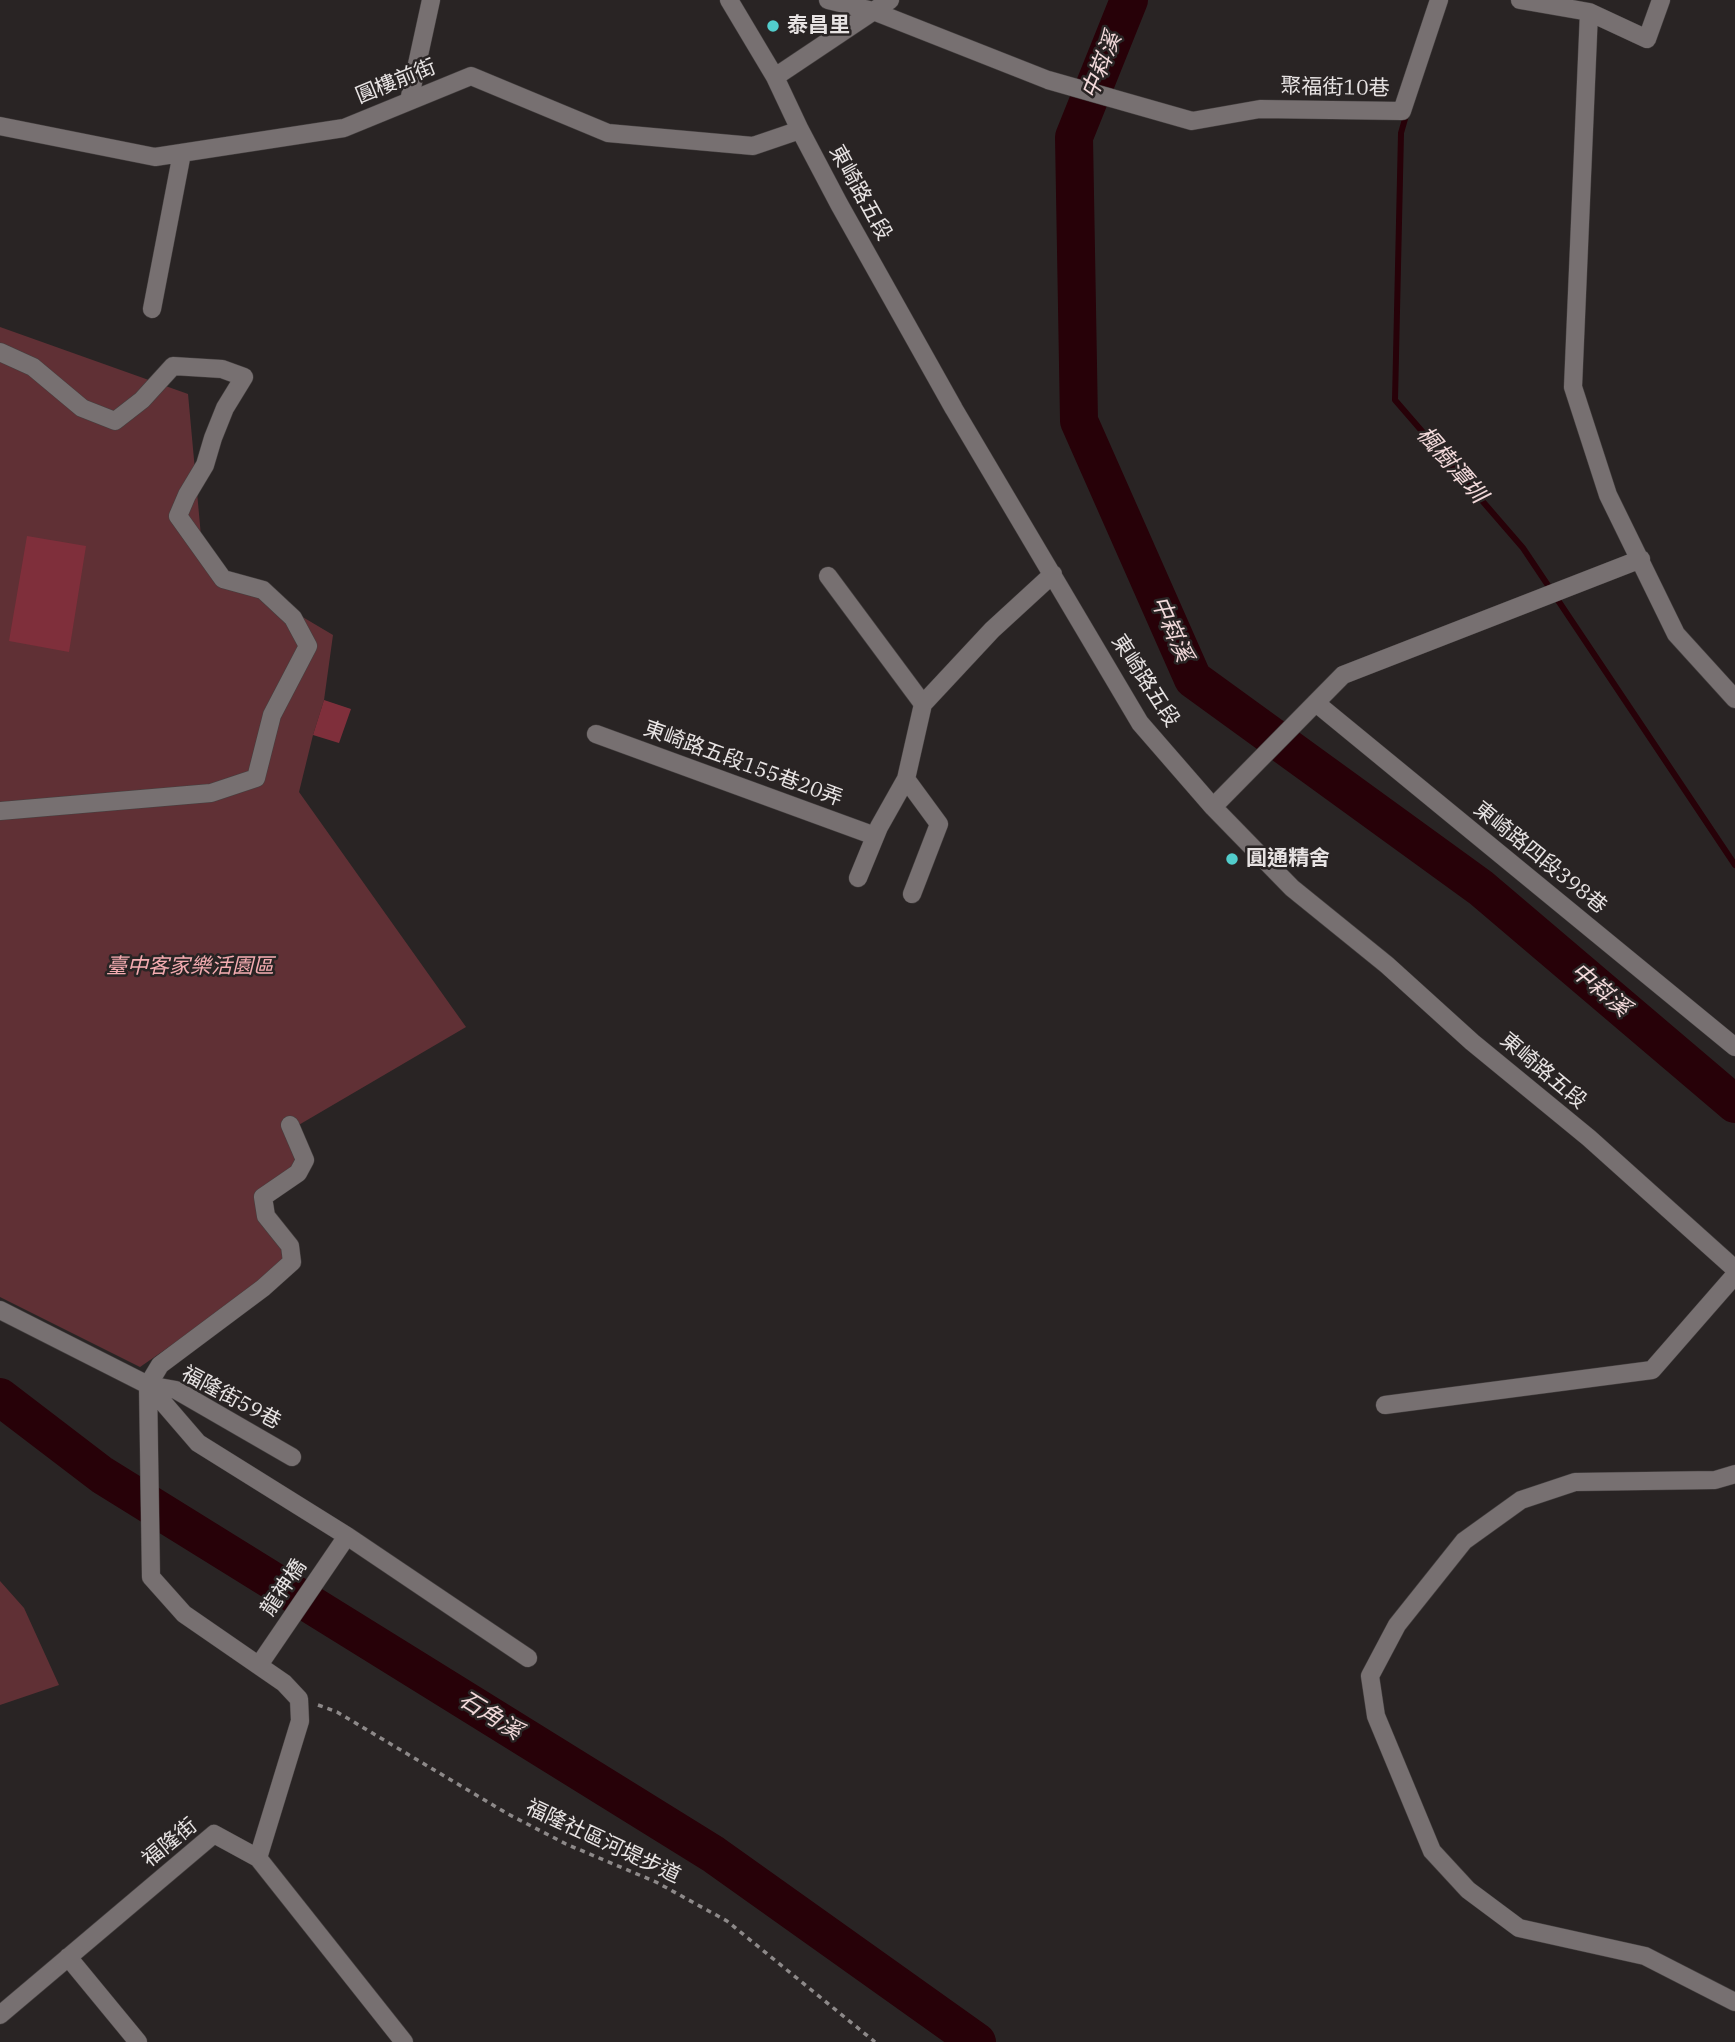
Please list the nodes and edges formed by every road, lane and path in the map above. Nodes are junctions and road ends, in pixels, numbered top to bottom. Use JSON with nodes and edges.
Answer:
{"nodes":[{"id":1,"x":431,"y":0,"type":"edge"},
{"id":2,"x":729,"y":0,"type":"edge"},
{"id":3,"x":828,"y":0,"type":"edge"},
{"id":4,"x":890,"y":0,"type":"edge"},
{"id":5,"x":1439,"y":0,"type":"edge"},
{"id":6,"x":1520,"y":0,"type":"edge"},
{"id":7,"x":1661,"y":0,"type":"edge"},
{"id":8,"x":873,"y":11,"type":"junction"},
{"id":9,"x":1588,"y":12,"type":"junction"},
{"id":10,"x":775,"y":77,"type":"junction"},
{"id":11,"x":409,"y":101,"type":"junction"},
{"id":12,"x":0,"y":126,"type":"edge"},
{"id":13,"x":800,"y":130,"type":"junction"},
{"id":14,"x":181,"y":153,"type":"junction"},
{"id":15,"x":152,"y":309,"type":"dead end"},
{"id":16,"x":0,"y":352,"type":"edge"},
{"id":17,"x":1641,"y":559,"type":"junction"},
{"id":18,"x":1053,"y":574,"type":"junction"},
{"id":19,"x":828,"y":576,"type":"dead end"},
{"id":20,"x":1735,"y":699,"type":"edge"},
{"id":21,"x":1316,"y":703,"type":"junction"},
{"id":22,"x":923,"y":704,"type":"junction"},
{"id":23,"x":596,"y":734,"type":"dead end"},
{"id":24,"x":906,"y":779,"type":"junction"},
{"id":25,"x":1213,"y":807,"type":"junction"},
{"id":26,"x":0,"y":811,"type":"edge"},
{"id":27,"x":875,"y":836,"type":"junction"},
{"id":28,"x":858,"y":877,"type":"dead end"},
{"id":29,"x":912,"y":894,"type":"dead end"},
{"id":30,"x":1735,"y":1047,"type":"edge"},
{"id":31,"x":290,"y":1125,"type":"dead end"},
{"id":32,"x":1735,"y":1269,"type":"edge"},
{"id":33,"x":1735,"y":1275,"type":"edge"},
{"id":34,"x":0,"y":1310,"type":"edge"},
{"id":35,"x":148,"y":1385,"type":"junction"},
{"id":36,"x":1385,"y":1405,"type":"dead end"},
{"id":37,"x":292,"y":1457,"type":"dead end"},
{"id":38,"x":1735,"y":1474,"type":"edge"},
{"id":39,"x":347,"y":1536,"type":"junction"},
{"id":40,"x":528,"y":1658,"type":"dead end"},
{"id":41,"x":259,"y":1665,"type":"junction"},
{"id":42,"x":299,"y":1699,"type":"junction"},
{"id":43,"x":258,"y":1858,"type":"junction"},
{"id":44,"x":68,"y":1957,"type":"junction"},
{"id":45,"x":1735,"y":2001,"type":"edge"},
{"id":46,"x":0,"y":2015,"type":"edge"},
{"id":47,"x":138,"y":2042,"type":"edge"},
{"id":48,"x":404,"y":2042,"type":"edge"},
{"id":49,"x":875,"y":2042,"type":"edge"}],
"edges":[{"from":1,"to":11,"type":"street"},
{"from":2,"to":10,"type":"street","name":"東崎路五段"},
{"from":3,"to":8,"type":"street"},
{"from":4,"to":8,"type":"street"},
{"from":5,"to":8,"type":"street","name":"聚福街10巷"},
{"from":6,"to":9,"type":"street"},
{"from":7,"to":9,"type":"street"},
{"from":8,"to":10,"type":"street"},
{"from":9,"to":17,"type":"street"},
{"from":10,"to":13,"type":"street","name":"東崎路五段"},
{"from":11,"to":13,"type":"street","name":"圓樓前街"},
{"from":11,"to":14,"type":"street","name":"圓樓前街"},
{"from":12,"to":14,"type":"street","name":"圓樓前街"},
{"from":13,"to":18,"type":"street","name":"東崎路五段"},
{"from":14,"to":15,"type":"street"},
{"from":16,"to":26,"type":"street"},
{"from":17,"to":20,"type":"street"},
{"from":17,"to":21,"type":"street"},
{"from":18,"to":22,"type":"street"},
{"from":18,"to":25,"type":"street","name":"東崎路五段"},
{"from":19,"to":22,"type":"street"},
{"from":21,"to":25,"type":"street"},
{"from":21,"to":30,"type":"street","name":"東崎路四段398巷"},
{"from":22,"to":24,"type":"street"},
{"from":23,"to":27,"type":"street","name":"東崎路五段155巷20弄"},
{"from":24,"to":27,"type":"street"},
{"from":24,"to":29,"type":"street"},
{"from":25,"to":32,"type":"street","name":"東崎路五段"},
{"from":27,"to":28,"type":"street"},
{"from":31,"to":35,"type":"street"},
{"from":33,"to":36,"type":"street"},
{"from":34,"to":35,"type":"street"},
{"from":35,"to":37,"type":"street","name":"福隆街59巷"},
{"from":35,"to":39,"type":"street"},
{"from":35,"to":41,"type":"street"},
{"from":38,"to":45,"type":"street"},
{"from":39,"to":40,"type":"street"},
{"from":39,"to":41,"type":"street","name":"龍神橋"},
{"from":41,"to":42,"type":"street"},
{"from":42,"to":43,"type":"street"},
{"from":42,"to":49,"type":"path","name":"福隆社區河堤步道"},
{"from":43,"to":44,"type":"street","name":"福隆街"},
{"from":43,"to":48,"type":"street","name":"福隆街"},
{"from":44,"to":46,"type":"street","name":"福隆街"},
{"from":44,"to":47,"type":"street"}]}
